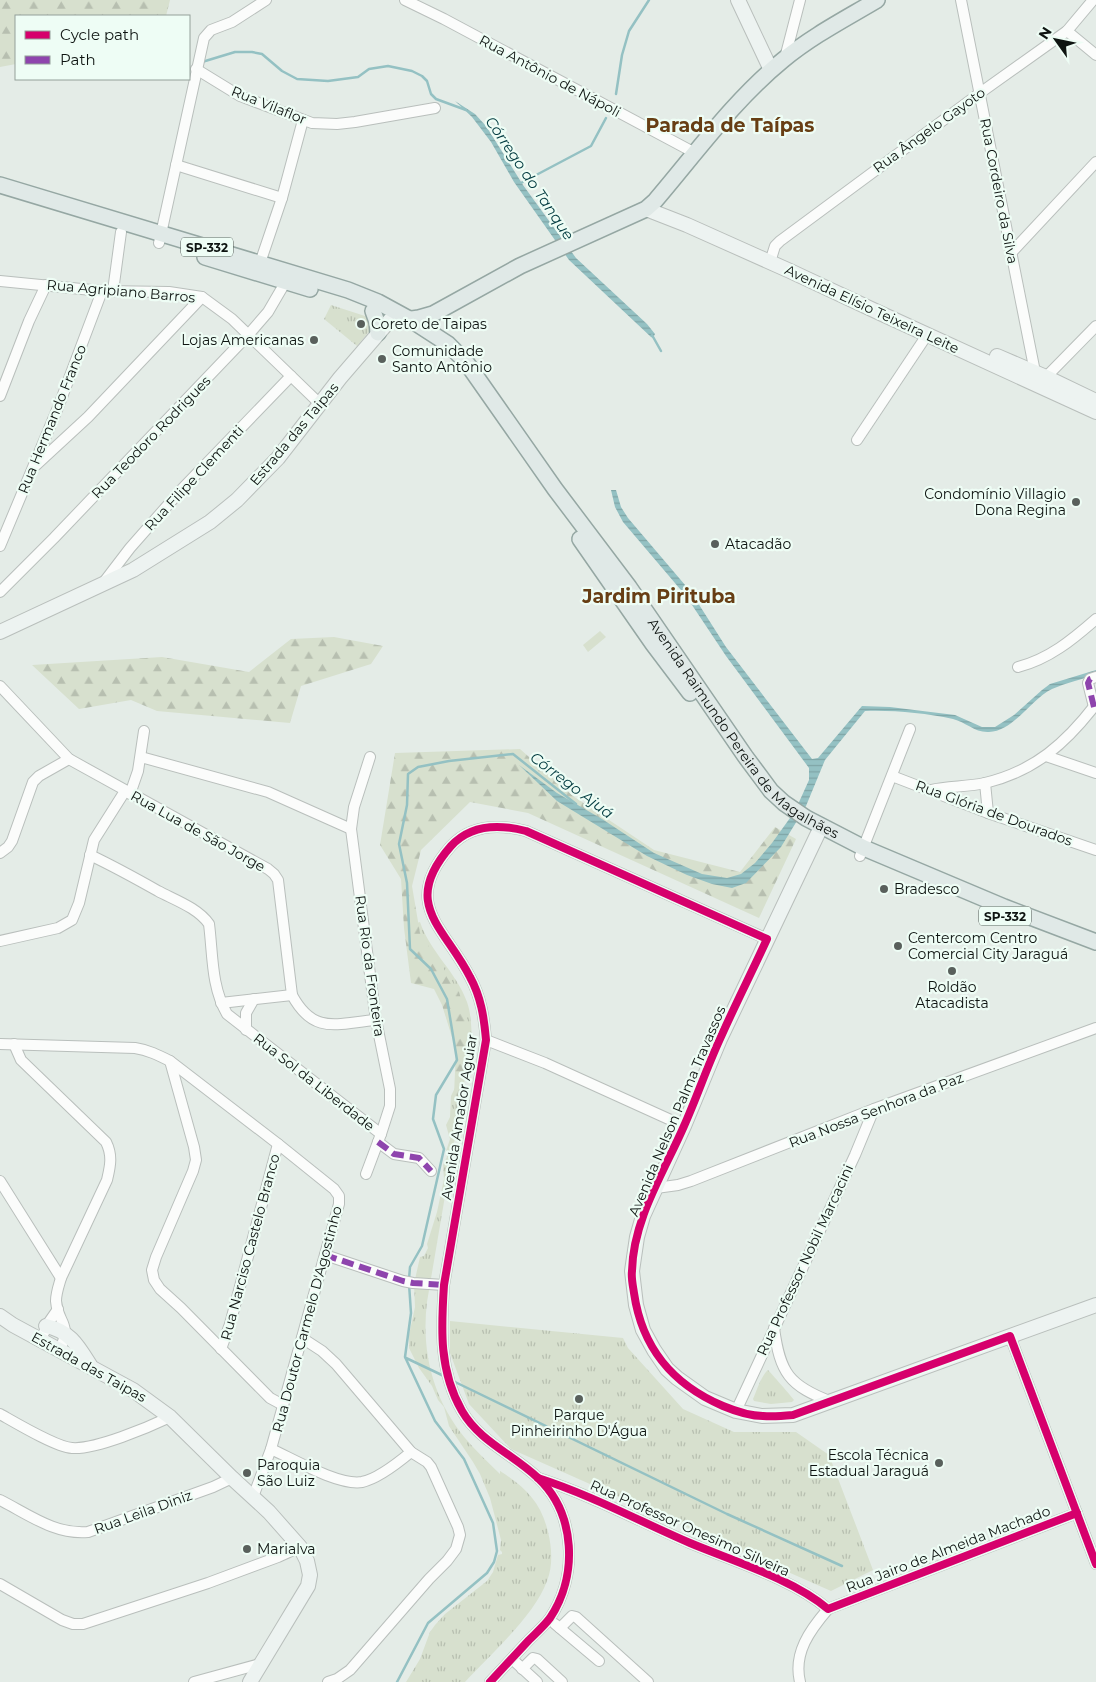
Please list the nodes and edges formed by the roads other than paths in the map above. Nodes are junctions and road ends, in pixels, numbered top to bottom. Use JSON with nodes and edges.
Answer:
{"nodes":[{"id":1,"x":266,"y":0,"type":"edge"},
{"id":2,"x":405,"y":0,"type":"edge"},
{"id":3,"x":738,"y":0,"type":"edge"},
{"id":4,"x":800,"y":0,"type":"edge"},
{"id":5,"x":877,"y":0,"type":"edge"},
{"id":6,"x":961,"y":0,"type":"edge"},
{"id":7,"x":1093,"y":0,"type":"edge"},
{"id":8,"x":1067,"y":31,"type":"junction"},
{"id":9,"x":1096,"y":55,"type":"edge"},
{"id":10,"x":785,"y":58,"type":"junction"},
{"id":11,"x":196,"y":68,"type":"junction"},
{"id":12,"x":771,"y":70,"type":"junction"},
{"id":13,"x":980,"y":93,"type":"junction"},
{"id":14,"x":435,"y":108,"type":"dead end"},
{"id":15,"x":303,"y":120,"type":"junction"},
{"id":16,"x":695,"y":154,"type":"junction"},
{"id":17,"x":1096,"y":162,"type":"edge"},
{"id":18,"x":176,"y":166,"type":"junction"},
{"id":19,"x":0,"y":185,"type":"edge"},
{"id":20,"x":0,"y":196,"type":"edge"},
{"id":21,"x":282,"y":198,"type":"junction"},
{"id":22,"x":651,"y":205,"type":"junction"},
{"id":23,"x":122,"y":232,"type":"junction"},
{"id":24,"x":160,"y":238,"type":"junction"},
{"id":25,"x":1011,"y":253,"type":"junction"},
{"id":26,"x":194,"y":254,"type":"junction"},
{"id":27,"x":771,"y":258,"type":"junction"},
{"id":28,"x":260,"y":263,"type":"junction"},
{"id":29,"x":289,"y":278,"type":"junction"},
{"id":30,"x":0,"y":281,"type":"edge"},
{"id":31,"x":46,"y":284,"type":"junction"},
{"id":32,"x":108,"y":291,"type":"junction"},
{"id":33,"x":202,"y":298,"type":"junction"},
{"id":34,"x":884,"y":310,"type":"junction"},
{"id":35,"x":373,"y":311,"type":"junction"},
{"id":36,"x":433,"y":314,"type":"junction"},
{"id":37,"x":390,"y":320,"type":"junction"},
{"id":38,"x":411,"y":320,"type":"junction"},
{"id":39,"x":1096,"y":326,"type":"edge"},
{"id":40,"x":378,"y":333,"type":"junction"},
{"id":41,"x":249,"y":334,"type":"junction"},
{"id":42,"x":927,"y":335,"type":"junction"},
{"id":43,"x":466,"y":362,"type":"junction"},
{"id":44,"x":291,"y":376,"type":"junction"},
{"id":45,"x":1039,"y":379,"type":"junction"},
{"id":46,"x":0,"y":396,"type":"edge"},
{"id":47,"x":1096,"y":401,"type":"edge"},
{"id":48,"x":321,"y":405,"type":"junction"},
{"id":49,"x":1096,"y":412,"type":"edge"},
{"id":50,"x":857,"y":440,"type":"dead end"},
{"id":51,"x":34,"y":468,"type":"junction"},
{"id":52,"x":0,"y":546,"type":"edge"},
{"id":53,"x":102,"y":584,"type":"junction"},
{"id":54,"x":0,"y":592,"type":"edge"},
{"id":55,"x":1096,"y":619,"type":"edge"},
{"id":56,"x":0,"y":632,"type":"edge"},
{"id":57,"x":1018,"y":667,"type":"dead end"},
{"id":58,"x":1096,"y":677,"type":"edge"},
{"id":59,"x":0,"y":686,"type":"edge"},
{"id":60,"x":1095,"y":705,"type":"edge"},
{"id":61,"x":910,"y":729,"type":"dead end"},
{"id":62,"x":144,"y":731,"type":"dead end"},
{"id":63,"x":370,"y":756,"type":"dead end"},
{"id":64,"x":1046,"y":756,"type":"junction"},
{"id":65,"x":141,"y":757,"type":"junction"},
{"id":66,"x":69,"y":760,"type":"junction"},
{"id":67,"x":1096,"y":773,"type":"edge"},
{"id":68,"x":892,"y":776,"type":"junction"},
{"id":69,"x":985,"y":783,"type":"junction"},
{"id":70,"x":930,"y":791,"type":"junction"},
{"id":71,"x":127,"y":792,"type":"junction"},
{"id":72,"x":789,"y":812,"type":"junction"},
{"id":73,"x":988,"y":813,"type":"junction"},
{"id":74,"x":351,"y":829,"type":"junction"},
{"id":75,"x":819,"y":830,"type":"junction"},
{"id":76,"x":1096,"y":850,"type":"edge"},
{"id":77,"x":862,"y":852,"type":"junction"},
{"id":78,"x":0,"y":853,"type":"edge"},
{"id":79,"x":90,"y":855,"type":"junction"},
{"id":80,"x":767,"y":939,"type":"junction"},
{"id":81,"x":0,"y":941,"type":"edge"},
{"id":82,"x":1096,"y":942,"type":"edge"},
{"id":83,"x":1096,"y":950,"type":"edge"},
{"id":84,"x":292,"y":995,"type":"junction"},
{"id":85,"x":254,"y":999,"type":"junction"},
{"id":86,"x":221,"y":1003,"type":"junction"},
{"id":87,"x":376,"y":1020,"type":"junction"},
{"id":88,"x":1096,"y":1028,"type":"edge"},
{"id":89,"x":246,"y":1030,"type":"junction"},
{"id":90,"x":486,"y":1040,"type":"junction"},
{"id":91,"x":0,"y":1044,"type":"edge"},
{"id":92,"x":14,"y":1044,"type":"junction"},
{"id":93,"x":170,"y":1061,"type":"junction"},
{"id":94,"x":874,"y":1109,"type":"junction"},
{"id":95,"x":684,"y":1126,"type":"junction"},
{"id":96,"x":380,"y":1138,"type":"junction"},
{"id":97,"x":278,"y":1144,"type":"junction"},
{"id":98,"x":431,"y":1171,"type":"dead end"},
{"id":99,"x":366,"y":1174,"type":"dead end"},
{"id":100,"x":0,"y":1181,"type":"edge"},
{"id":101,"x":656,"y":1188,"type":"junction"},
{"id":102,"x":325,"y":1255,"type":"junction"},
{"id":103,"x":61,"y":1278,"type":"junction"},
{"id":104,"x":444,"y":1285,"type":"junction"},
{"id":105,"x":1096,"y":1305,"type":"edge"},
{"id":106,"x":58,"y":1310,"type":"junction"},
{"id":107,"x":0,"y":1316,"type":"edge"},
{"id":108,"x":774,"y":1327,"type":"junction"},
{"id":109,"x":43,"y":1333,"type":"junction"},
{"id":110,"x":66,"y":1333,"type":"junction"},
{"id":111,"x":1010,"y":1336,"type":"junction"},
{"id":112,"x":302,"y":1338,"type":"junction"},
{"id":113,"x":60,"y":1350,"type":"junction"},
{"id":114,"x":221,"y":1350,"type":"junction"},
{"id":115,"x":90,"y":1366,"type":"junction"},
{"id":116,"x":832,"y":1402,"type":"junction"},
{"id":117,"x":283,"y":1405,"type":"junction"},
{"id":118,"x":736,"y":1411,"type":"junction"},
{"id":119,"x":0,"y":1414,"type":"edge"},
{"id":120,"x":170,"y":1416,"type":"junction"},
{"id":121,"x":271,"y":1449,"type":"junction"},
{"id":122,"x":412,"y":1452,"type":"junction"},
{"id":123,"x":232,"y":1478,"type":"junction"},
{"id":124,"x":538,"y":1478,"type":"junction"},
{"id":125,"x":253,"y":1497,"type":"junction"},
{"id":126,"x":0,"y":1500,"type":"edge"},
{"id":127,"x":1077,"y":1513,"type":"junction"},
{"id":128,"x":300,"y":1547,"type":"junction"},
{"id":129,"x":1096,"y":1564,"type":"edge"},
{"id":130,"x":0,"y":1584,"type":"edge"},
{"id":131,"x":828,"y":1609,"type":"junction"},
{"id":132,"x":549,"y":1619,"type":"junction"},
{"id":133,"x":560,"y":1628,"type":"junction"},
{"id":134,"x":512,"y":1659,"type":"junction"},
{"id":135,"x":599,"y":1661,"type":"dead end"},
{"id":136,"x":260,"y":1664,"type":"junction"},
{"id":137,"x":522,"y":1669,"type":"junction"},
{"id":138,"x":194,"y":1682,"type":"edge"},
{"id":139,"x":250,"y":1682,"type":"edge"},
{"id":140,"x":328,"y":1682,"type":"edge"},
{"id":141,"x":490,"y":1682,"type":"edge"},
{"id":142,"x":537,"y":1682,"type":"edge"},
{"id":143,"x":562,"y":1682,"type":"edge"},
{"id":144,"x":648,"y":1682,"type":"edge"},
{"id":145,"x":800,"y":1682,"type":"edge"}],
"edges":[{"from":1,"to":11,"type":"street"},
{"from":2,"to":16,"type":"street","name":"Rua Antônio de Nápoli"},
{"from":3,"to":12,"type":"main road"},
{"from":4,"to":10,"type":"street"},
{"from":5,"to":10,"type":"main road"},
{"from":6,"to":13,"type":"street","name":"Rua Cordeiro da Silva"},
{"from":7,"to":8,"type":"street","name":"Rua Ângelo Gayoto"},
{"from":8,"to":9,"type":"street"},
{"from":8,"to":13,"type":"street","name":"Rua Ângelo Gayoto"},
{"from":10,"to":12,"type":"main road"},
{"from":11,"to":15,"type":"street","name":"Rua Vilaflor"},
{"from":11,"to":18,"type":"street"},
{"from":12,"to":16,"type":"main road"},
{"from":13,"to":25,"type":"street","name":"Rua Cordeiro da Silva"},
{"from":13,"to":27,"type":"street","name":"Rua Ângelo Gayoto"},
{"from":14,"to":15,"type":"street","name":"Rua Vilaflor"},
{"from":15,"to":21,"type":"street"},
{"from":16,"to":22,"type":"main road"},
{"from":17,"to":25,"type":"street"},
{"from":18,"to":21,"type":"street"},
{"from":18,"to":24,"type":"street"},
{"from":19,"to":24,"type":"main road","name":"Avenida Raimundo Pereira de Magalhães","number":"SP-332"},
{"from":20,"to":23,"type":"main road","name":"Avenida Raimundo Pereira de Magalhães","number":"SP-332"},
{"from":21,"to":28,"type":"street"},
{"from":22,"to":27,"type":"main road","name":"Avenida Elísio Teixeira Leite"},
{"from":22,"to":36,"type":"main road"},
{"from":23,"to":24,"type":"main road","name":"Avenida Raimundo Pereira de Magalhães","number":"SP-332"},
{"from":23,"to":32,"type":"street","name":"Rua Hermando Franco"},
{"from":24,"to":26,"type":"main road","name":"Avenida Raimundo Pereira de Magalhães","number":"SP-332"},
{"from":24,"to":28,"type":"main road","name":"Avenida Raimundo Pereira de Magalhães","number":"SP-332"},
{"from":25,"to":45,"type":"street","name":"Rua Cordeiro da Silva"},
{"from":26,"to":28,"type":"main road"},
{"from":26,"to":29,"type":"main road","name":"Avenida Raimundo Pereira de Magalhães","number":"SP-332"},
{"from":27,"to":34,"type":"main road","name":"Avenida Elísio Teixeira Leite"},
{"from":28,"to":29,"type":"main road","name":"Avenida Raimundo Pereira de Magalhães","number":"SP-332"},
{"from":29,"to":35,"type":"main road","name":"Avenida Raimundo Pereira de Magalhães","number":"SP-332"},
{"from":29,"to":38,"type":"main road","name":"Avenida Raimundo Pereira de Magalhães","number":"SP-332"},
{"from":29,"to":41,"type":"street","name":"Rua Teodoro Rodrigues"},
{"from":30,"to":31,"type":"street","name":"Rua Agripiano Barros"},
{"from":31,"to":32,"type":"street","name":"Rua Agripiano Barros"},
{"from":31,"to":46,"type":"street"},
{"from":32,"to":33,"type":"street","name":"Rua Agripiano Barros"},
{"from":32,"to":51,"type":"street","name":"Rua Hermando Franco"},
{"from":33,"to":41,"type":"street","name":"Rua Agripiano Barros"},
{"from":33,"to":51,"type":"street"},
{"from":34,"to":42,"type":"main road","name":"Avenida Elísio Teixeira Leite"},
{"from":34,"to":45,"type":"main road","name":"Avenida Elísio Teixeira Leite"},
{"from":35,"to":37,"type":"main road","name":"Avenida Raimundo Pereira de Magalhães","number":"SP-332"},
{"from":35,"to":40,"type":"main road"},
{"from":36,"to":38,"type":"main road"},
{"from":36,"to":43,"type":"main road"},
{"from":37,"to":38,"type":"main road"},
{"from":37,"to":40,"type":"main road","name":"Estrada das Taipas"},
{"from":37,"to":72,"type":"main road","name":"Avenida Raimundo Pereira de Magalhães","number":"SP-332"},
{"from":38,"to":43,"type":"main road","name":"Avenida Raimundo Pereira de Magalhães","number":"SP-332"},
{"from":39,"to":45,"type":"street"},
{"from":40,"to":48,"type":"main road","name":"Estrada das Taipas"},
{"from":41,"to":44,"type":"street","name":"Rua Agripiano Barros"},
{"from":41,"to":54,"type":"street","name":"Rua Teodoro Rodrigues"},
{"from":42,"to":45,"type":"main road","name":"Avenida Elísio Teixeira Leite"},
{"from":42,"to":50,"type":"street"},
{"from":43,"to":72,"type":"main road","name":"Avenida Raimundo Pereira de Magalhães","number":"SP-332"},
{"from":44,"to":48,"type":"street","name":"Rua Agripiano Barros"},
{"from":44,"to":53,"type":"street","name":"Rua Filipe Clementi"},
{"from":45,"to":47,"type":"main road","name":"Avenida Elísio Teixeira Leite"},
{"from":45,"to":49,"type":"main road","name":"Avenida Elísio Teixeira Leite"},
{"from":48,"to":53,"type":"main road","name":"Estrada das Taipas"},
{"from":51,"to":52,"type":"street","name":"Rua Hermando Franco"},
{"from":53,"to":56,"type":"main road","name":"Estrada das Taipas"},
{"from":55,"to":57,"type":"street"},
{"from":58,"to":60,"type":"street"},
{"from":59,"to":66,"type":"street","name":"Rua Lua de São Jorge"},
{"from":60,"to":64,"type":"street"},
{"from":61,"to":68,"type":"street"},
{"from":62,"to":65,"type":"street"},
{"from":63,"to":74,"type":"street","name":"Rua Rio da Fronteira"},
{"from":64,"to":67,"type":"street"},
{"from":64,"to":69,"type":"street"},
{"from":65,"to":71,"type":"street"},
{"from":65,"to":74,"type":"street"},
{"from":66,"to":71,"type":"street","name":"Rua Lua de São Jorge"},
{"from":66,"to":78,"type":"street"},
{"from":68,"to":70,"type":"street","name":"Rua Glória de Dourados"},
{"from":68,"to":77,"type":"street"},
{"from":69,"to":70,"type":"street"},
{"from":69,"to":73,"type":"street"},
{"from":70,"to":73,"type":"street","name":"Rua Glória de Dourados"},
{"from":71,"to":79,"type":"street"},
{"from":71,"to":84,"type":"street","name":"Rua Lua de São Jorge"},
{"from":72,"to":75,"type":"main road","name":"Avenida Raimundo Pereira de Magalhães","number":"SP-332"},
{"from":73,"to":76,"type":"street","name":"Rua Glória de Dourados"},
{"from":74,"to":87,"type":"street","name":"Rua Rio da Fronteira"},
{"from":75,"to":77,"type":"main road","name":"Avenida Raimundo Pereira de Magalhães","number":"SP-332"},
{"from":75,"to":80,"type":"main road","name":"Avenida Nelson Palma Travassos"},
{"from":77,"to":82,"type":"main road","name":"Avenida Raimundo Pereira de Magalhães","number":"SP-332"},
{"from":77,"to":83,"type":"main road","name":"Avenida Raimundo Pereira de Magalhães","number":"SP-332"},
{"from":79,"to":81,"type":"street"},
{"from":79,"to":86,"type":"street","name":"Rua Sol da Liberdade"},
{"from":80,"to":90,"type":"street","name":"Avenida Amador Aguiar"},
{"from":80,"to":95,"type":"main road","name":"Avenida Nelson Palma Travassos"},
{"from":84,"to":85,"type":"street"},
{"from":84,"to":87,"type":"street"},
{"from":85,"to":86,"type":"street"},
{"from":85,"to":89,"type":"street","name":"Rua Sol da Liberdade"},
{"from":86,"to":89,"type":"street","name":"Rua Sol da Liberdade"},
{"from":87,"to":96,"type":"street","name":"Rua Rio da Fronteira"},
{"from":88,"to":94,"type":"street","name":"Rua Nossa Senhora da Paz"},
{"from":89,"to":96,"type":"street","name":"Rua Sol da Liberdade"},
{"from":90,"to":95,"type":"street"},
{"from":90,"to":104,"type":"street","name":"Avenida Amador Aguiar"},
{"from":91,"to":92,"type":"street","name":"Rua Doutor Carmelo D'Agostinho"},
{"from":92,"to":93,"type":"street","name":"Rua Doutor Carmelo D'Agostinho"},
{"from":92,"to":103,"type":"street"},
{"from":93,"to":97,"type":"street","name":"Rua Doutor Carmelo D'Agostinho"},
{"from":93,"to":114,"type":"street"},
{"from":94,"to":101,"type":"street","name":"Rua Nossa Senhora da Paz"},
{"from":94,"to":108,"type":"street","name":"Rua Professor Nobil Marcacini"},
{"from":95,"to":101,"type":"main road","name":"Avenida Nelson Palma Travassos"},
{"from":96,"to":98,"type":"street","name":"Rua Sol da Liberdade"},
{"from":96,"to":99,"type":"street","name":"Rua Rio da Fronteira"},
{"from":97,"to":102,"type":"street","name":"Rua Doutor Carmelo D'Agostinho"},
{"from":97,"to":114,"type":"street","name":"Rua Narciso Castelo Branco"},
{"from":100,"to":103,"type":"street"},
{"from":101,"to":118,"type":"main road","name":"Avenida Nelson Palma Travassos"},
{"from":102,"to":104,"type":"street"},
{"from":102,"to":112,"type":"street","name":"Rua Doutor Carmelo D'Agostinho"},
{"from":103,"to":106,"type":"street"},
{"from":104,"to":124,"type":"street","name":"Avenida Amador Aguiar"},
{"from":105,"to":111,"type":"main road","name":"Avenida Nelson Palma Travassos"},
{"from":106,"to":109,"type":"street"},
{"from":106,"to":110,"type":"street"},
{"from":107,"to":109,"type":"main road","name":"Estrada das Taipas"},
{"from":108,"to":116,"type":"street"},
{"from":108,"to":118,"type":"street","name":"Rua Professor Nobil Marcacini"},
{"from":109,"to":110,"type":"main road"},
{"from":109,"to":113,"type":"main road","name":"Estrada das Taipas"},
{"from":110,"to":113,"type":"street"},
{"from":110,"to":115,"type":"main road"},
{"from":111,"to":116,"type":"main road","name":"Avenida Nelson Palma Travassos"},
{"from":111,"to":127,"type":"street"},
{"from":112,"to":117,"type":"street","name":"Rua Doutor Carmelo D'Agostinho"},
{"from":112,"to":122,"type":"street"},
{"from":113,"to":115,"type":"main road","name":"Estrada das Taipas"},
{"from":114,"to":117,"type":"street"},
{"from":115,"to":120,"type":"main road","name":"Estrada das Taipas"},
{"from":116,"to":118,"type":"main road","name":"Avenida Nelson Palma Travassos"},
{"from":117,"to":121,"type":"street","name":"Rua Doutor Carmelo D'Agostinho"},
{"from":119,"to":120,"type":"street"},
{"from":120,"to":123,"type":"main road","name":"Estrada das Taipas"},
{"from":121,"to":122,"type":"street"},
{"from":121,"to":125,"type":"street","name":"Rua Doutor Carmelo D'Agostinho"},
{"from":122,"to":140,"type":"street"},
{"from":123,"to":125,"type":"main road","name":"Estrada das Taipas"},
{"from":123,"to":126,"type":"street","name":"Rua Leila Diniz"},
{"from":124,"to":131,"type":"street","name":"Rua Professor Onesimo Silveira"},
{"from":124,"to":132,"type":"street","name":"Avenida Amador Aguiar"},
{"from":125,"to":128,"type":"main road","name":"Estrada das Taipas"},
{"from":127,"to":129,"type":"street"},
{"from":127,"to":131,"type":"street","name":"Rua Jairo de Almeida Machado"},
{"from":128,"to":130,"type":"street"},
{"from":128,"to":136,"type":"main road","name":"Estrada das Taipas"},
{"from":131,"to":145,"type":"street"},
{"from":132,"to":133,"type":"street"},
{"from":132,"to":134,"type":"street","name":"Avenida Amador Aguiar"},
{"from":133,"to":135,"type":"street"},
{"from":133,"to":144,"type":"street"},
{"from":134,"to":137,"type":"street"},
{"from":134,"to":141,"type":"street","name":"Avenida Amador Aguiar"},
{"from":136,"to":138,"type":"street"},
{"from":136,"to":139,"type":"main road","name":"Estrada das Taipas"},
{"from":137,"to":142,"type":"street"},
{"from":137,"to":143,"type":"street"}]}
